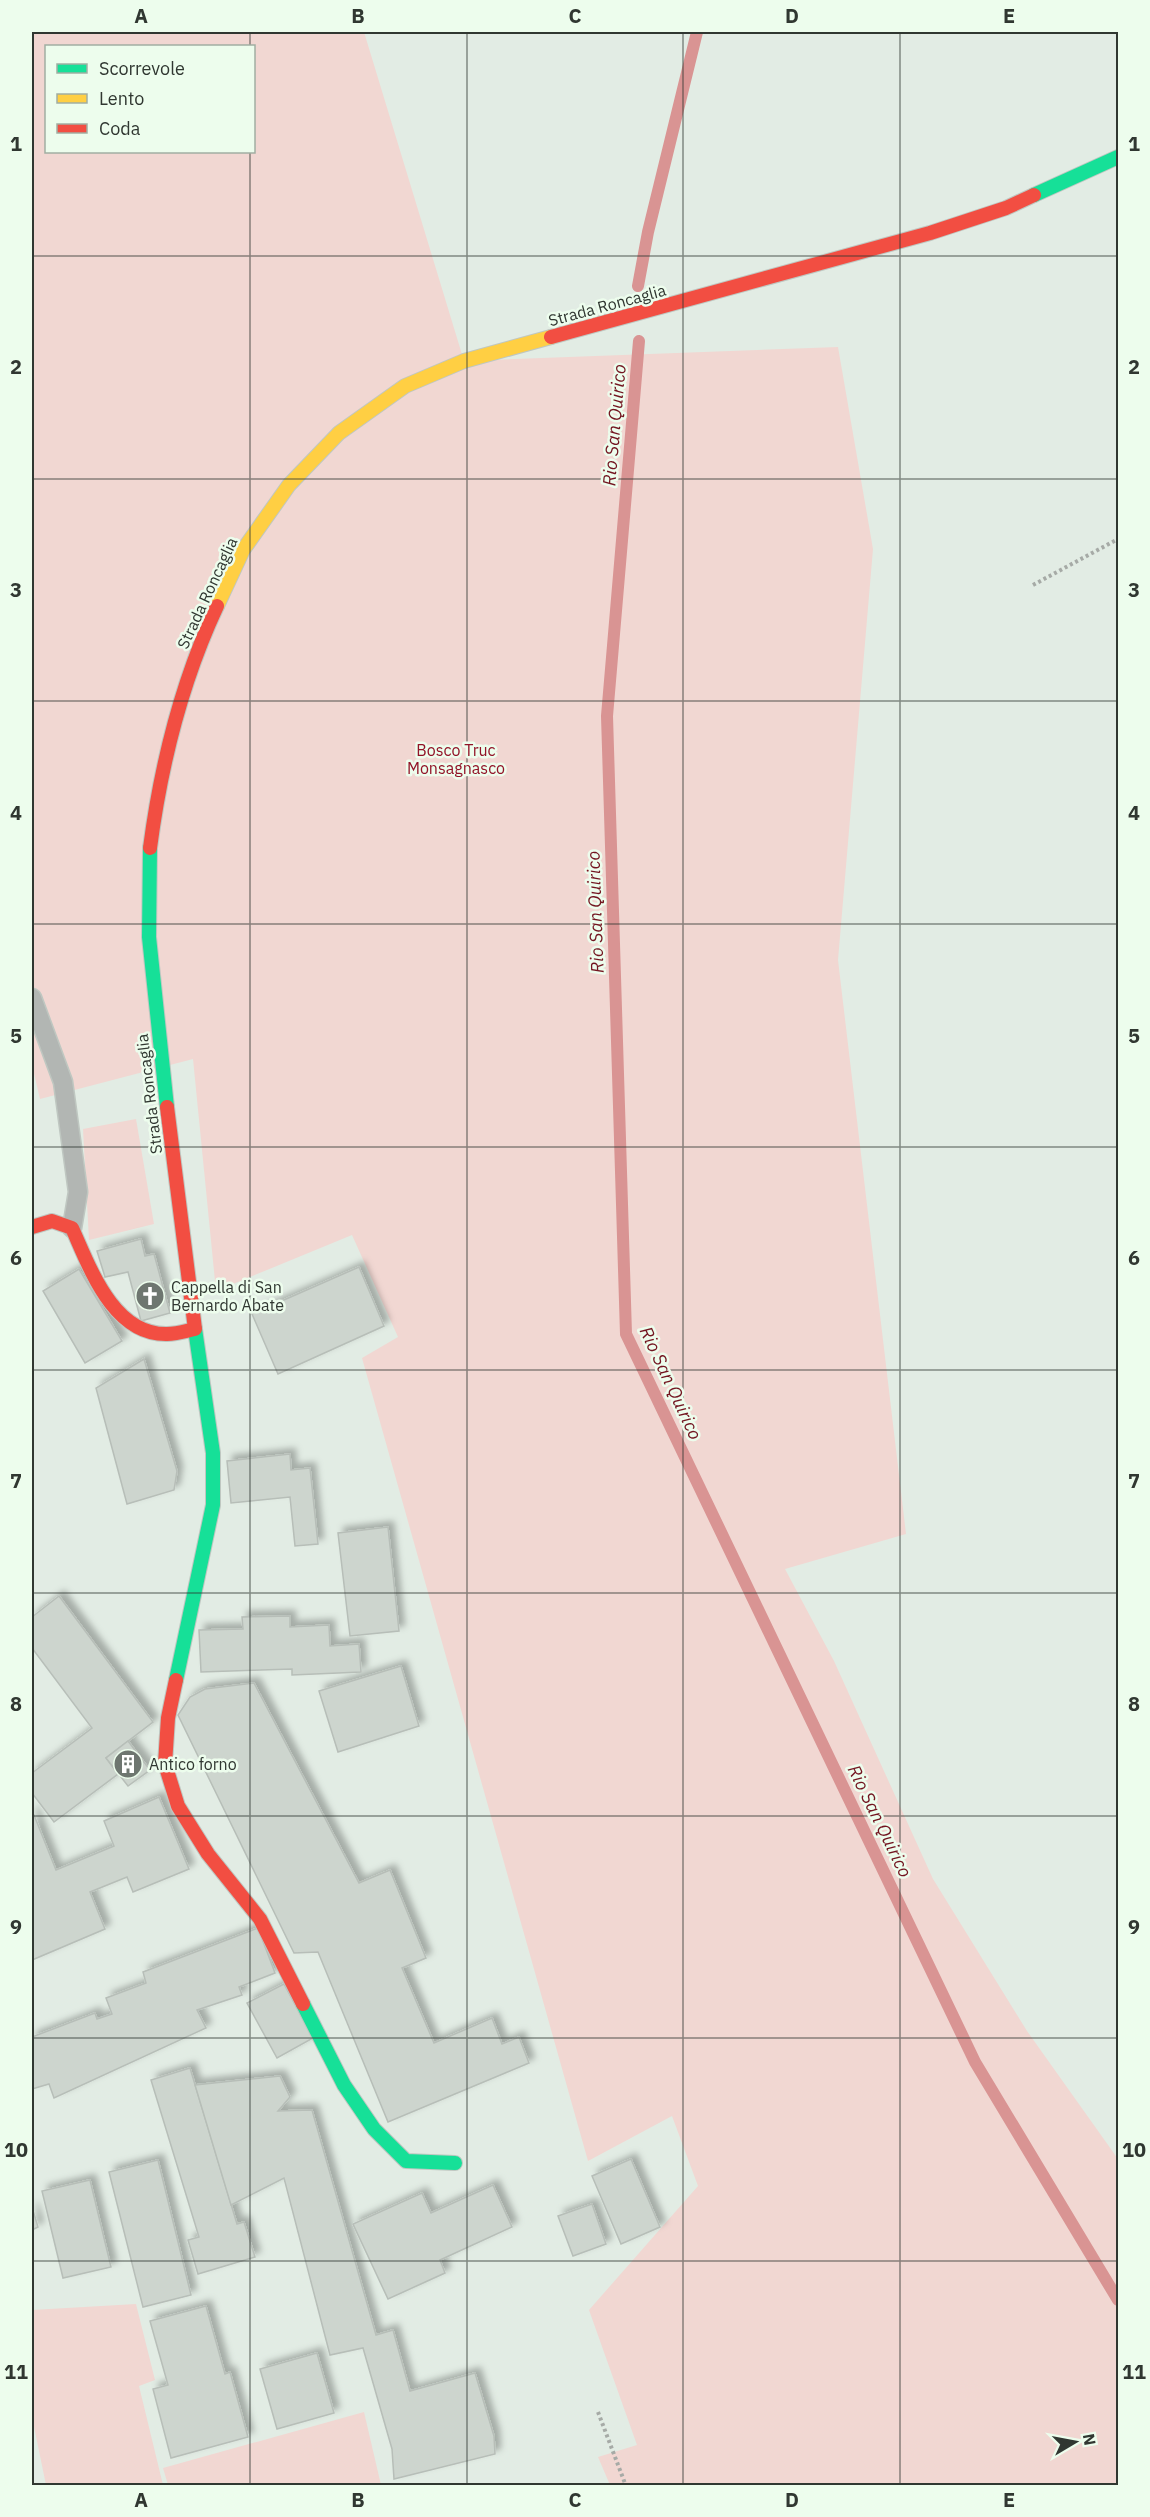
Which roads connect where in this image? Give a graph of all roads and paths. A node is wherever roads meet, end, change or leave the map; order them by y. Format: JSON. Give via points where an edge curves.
{"nodes":[{"id":1,"x":1119,"y":157,"type":"edge"},
{"id":2,"x":1119,"y":539,"type":"edge"},
{"id":3,"x":1033,"y":585,"type":"dead end"},
{"id":4,"x":32,"y":998,"type":"edge"},
{"id":5,"x":32,"y":1227,"type":"edge"},
{"id":6,"x":72,"y":1228,"type":"junction"},
{"id":7,"x":195,"y":1329,"type":"junction"},
{"id":8,"x":455,"y":2163,"type":"dead end"},
{"id":9,"x":598,"y":2412,"type":"dead end"},
{"id":10,"x":626,"y":2486,"type":"edge"}],
"edges":[{"from":1,"to":7,"type":"street","name":"Strada Roncaglia","via":[[1006,208],[930,233],[464,361],[405,386],[339,433],[288,485],[243,550],[197,649],[168,743],[150,847],[149,937],[159,1046]]},
{"from":2,"to":3,"type":"path"},
{"from":4,"to":6,"type":"lane","via":[[63,1082],[78,1192]]},
{"from":5,"to":6,"type":"street","via":[[52,1221]]},
{"from":6,"to":7,"type":"street","via":[[103,1293],[133,1326],[164,1335]]},
{"from":7,"to":8,"type":"street","name":"Strada Roncaglia","via":[[213,1453],[213,1505],[168,1718],[165,1764],[178,1806],[208,1854],[260,1919],[344,2085],[374,2129],[406,2161]]},
{"from":9,"to":10,"type":"path"}]}
